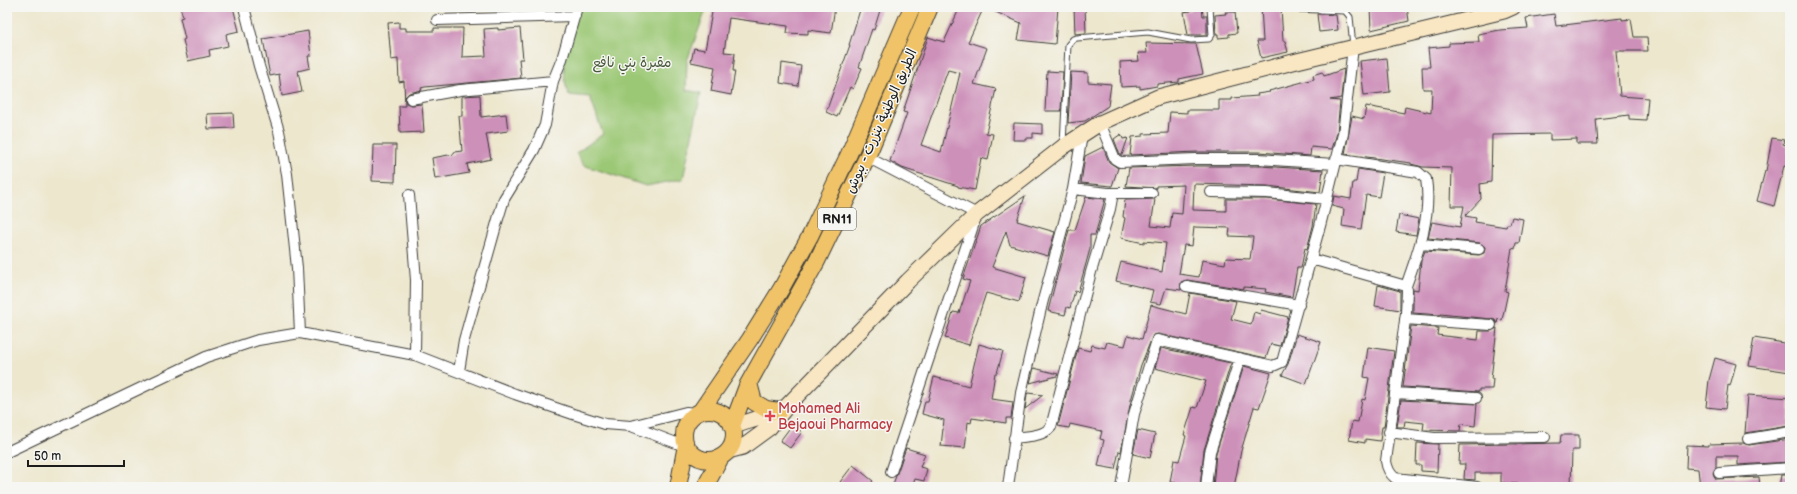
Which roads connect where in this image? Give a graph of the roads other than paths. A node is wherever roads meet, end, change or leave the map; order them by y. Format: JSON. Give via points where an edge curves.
{"nodes":[{"id":1,"x":244,"y":7,"type":"edge"},
{"id":2,"x":912,"y":7,"type":"edge"},
{"id":3,"x":930,"y":7,"type":"edge"},
{"id":4,"x":1513,"y":7,"type":"edge"},
{"id":5,"x":1210,"y":8,"type":"edge"},
{"id":6,"x":1294,"y":9,"type":"dead end"},
{"id":7,"x":576,"y":12,"type":"edge"},
{"id":8,"x":437,"y":20,"type":"dead end"},
{"id":9,"x":1353,"y":47,"type":"junction"},
{"id":10,"x":553,"y":81,"type":"junction"},
{"id":11,"x":411,"y":99,"type":"dead end"},
{"id":12,"x":1100,"y":123,"type":"junction"},
{"id":13,"x":1082,"y":135,"type":"junction"},
{"id":14,"x":1062,"y":147,"type":"junction"},
{"id":15,"x":867,"y":158,"type":"junction"},
{"id":16,"x":1336,"y":161,"type":"junction"},
{"id":17,"x":1073,"y":189,"type":"junction"},
{"id":18,"x":1211,"y":192,"type":"dead end"},
{"id":19,"x":1113,"y":193,"type":"junction"},
{"id":20,"x":1152,"y":193,"type":"dead end"},
{"id":21,"x":410,"y":195,"type":"dead end"},
{"id":22,"x":1327,"y":199,"type":"junction"},
{"id":23,"x":977,"y":214,"type":"junction"},
{"id":24,"x":1421,"y":244,"type":"junction"},
{"id":25,"x":1479,"y":249,"type":"dead end"},
{"id":26,"x":1311,"y":259,"type":"junction"},
{"id":27,"x":1186,"y":286,"type":"dead end"},
{"id":28,"x":1406,"y":286,"type":"junction"},
{"id":29,"x":1299,"y":305,"type":"junction"},
{"id":30,"x":1405,"y":319,"type":"junction"},
{"id":31,"x":1491,"y":325,"type":"dead end"},
{"id":32,"x":300,"y":333,"type":"junction"},
{"id":33,"x":416,"y":355,"type":"junction"},
{"id":34,"x":1240,"y":358,"type":"junction"},
{"id":35,"x":459,"y":371,"type":"junction"},
{"id":36,"x":749,"y":383,"type":"junction"},
{"id":37,"x":1395,"y":393,"type":"junction"},
{"id":38,"x":1476,"y":398,"type":"dead end"},
{"id":39,"x":783,"y":408,"type":"junction"},
{"id":40,"x":698,"y":412,"type":"junction"},
{"id":41,"x":631,"y":426,"type":"junction"},
{"id":42,"x":732,"y":427,"type":"junction"},
{"id":43,"x":1389,"y":432,"type":"junction"},
{"id":44,"x":1790,"y":432,"type":"edge"},
{"id":45,"x":1545,"y":437,"type":"dead end"},
{"id":46,"x":1014,"y":438,"type":"junction"},
{"id":47,"x":1748,"y":439,"type":"dead end"},
{"id":48,"x":686,"y":444,"type":"junction"},
{"id":49,"x":7,"y":452,"type":"edge"},
{"id":50,"x":724,"y":454,"type":"junction"},
{"id":51,"x":1790,"y":468,"type":"edge"},
{"id":52,"x":891,"y":472,"type":"dead end"},
{"id":53,"x":1719,"y":473,"type":"dead end"},
{"id":54,"x":678,"y":487,"type":"edge"},
{"id":55,"x":705,"y":487,"type":"edge"},
{"id":56,"x":1008,"y":487,"type":"edge"},
{"id":57,"x":1121,"y":487,"type":"edge"},
{"id":58,"x":1206,"y":487,"type":"edge"},
{"id":59,"x":1477,"y":487,"type":"edge"}],
"edges":[{"from":1,"to":32,"type":"street","via":[[283,153],[297,268]]},
{"from":2,"to":40,"type":"main road","name":"الطريق الوطنية بنزرت - ببوش","number":"RN11","via":[[849,154],[810,236],[750,339]]},
{"from":3,"to":15,"type":"main road","name":"الطريق الوطنية بنزرت - ببوش","number":"RN11"},
{"from":4,"to":9,"type":"street"},
{"from":5,"to":14,"type":"lane","via":[[1210,39],[1190,40],[1148,32],[1077,38],[1070,42]]},
{"from":6,"to":9,"type":"lane","via":[[1345,11],[1350,17]]},
{"from":7,"to":8,"type":"street"},
{"from":7,"to":10,"type":"street"},
{"from":9,"to":12,"type":"street","via":[[1158,98]]},
{"from":9,"to":16,"type":"street","via":[[1343,134]]},
{"from":10,"to":11,"type":"street","via":[[460,90]]},
{"from":10,"to":35,"type":"street","via":[[545,125],[534,150],[504,199],[464,340]]},
{"from":12,"to":13,"type":"street"},
{"from":12,"to":16,"type":"street","via":[[1115,159],[1120,162],[1196,158]]},
{"from":13,"to":14,"type":"street"},
{"from":13,"to":17,"type":"street"},
{"from":14,"to":23,"type":"street"},
{"from":15,"to":23,"type":"street"},
{"from":15,"to":36,"type":"main road","name":"الطريق الوطنية بنزرت - ببوش","number":"RN11","via":[[817,261]]},
{"from":16,"to":22,"type":"street"},
{"from":16,"to":24,"type":"street","via":[[1418,172],[1423,175],[1427,186],[1428,205]]},
{"from":17,"to":19,"type":"street"},
{"from":17,"to":46,"type":"street","via":[[1028,361]]},
{"from":18,"to":22,"type":"street"},
{"from":19,"to":20,"type":"street"},
{"from":19,"to":46,"type":"street","via":[[1051,427],[1040,434]]},
{"from":21,"to":33,"type":"street","via":[[416,280]]},
{"from":22,"to":26,"type":"street"},
{"from":23,"to":39,"type":"street"},
{"from":23,"to":52,"type":"street"},
{"from":24,"to":25,"type":"street"},
{"from":24,"to":28,"type":"street"},
{"from":26,"to":28,"type":"street"},
{"from":26,"to":29,"type":"street"},
{"from":27,"to":29,"type":"street"},
{"from":28,"to":30,"type":"street"},
{"from":29,"to":34,"type":"street","via":[[1282,362],[1273,366]]},
{"from":30,"to":31,"type":"street"},
{"from":30,"to":37,"type":"street"},
{"from":32,"to":33,"type":"street"},
{"from":32,"to":49,"type":"street","via":[[258,340],[206,357]]},
{"from":33,"to":35,"type":"street"},
{"from":34,"to":57,"type":"street","via":[[1157,340],[1134,414]]},
{"from":34,"to":58,"type":"street","via":[[1210,452]]},
{"from":35,"to":41,"type":"street","via":[[515,394],[588,419]]},
{"from":36,"to":39,"type":"main road","via":[[754,402],[766,409]]},
{"from":36,"to":42,"type":"main road","name":"الطريق الوطنية بنزرت - ببوش","number":"RN11"},
{"from":37,"to":38,"type":"street"},
{"from":37,"to":43,"type":"street"},
{"from":39,"to":42,"type":"street","via":[[769,416]]},
{"from":39,"to":50,"type":"street","via":[[769,428],[756,439]]},
{"from":40,"to":41,"type":"street","via":[[686,412]]},
{"from":40,"to":42,"type":"main road","via":[[713,410],[721,413]]},
{"from":40,"to":48,"type":"main road","number":"RN11","via":[[687,423],[684,437]]},
{"from":41,"to":48,"type":"street","via":[[679,444]]},
{"from":42,"to":50,"type":"main road","number":"RN11","via":[[733,440]]},
{"from":43,"to":45,"type":"street","via":[[1434,438]]},
{"from":43,"to":59,"type":"street","via":[[1387,469],[1395,478]]},
{"from":44,"to":47,"type":"street"},
{"from":46,"to":56,"type":"street"},
{"from":48,"to":50,"type":"main road","via":[[690,452],[705,460],[713,460]]},
{"from":48,"to":54,"type":"main road","number":"RN11"},
{"from":50,"to":55,"type":"main road","number":"RN11"},
{"from":51,"to":53,"type":"street"}]}
